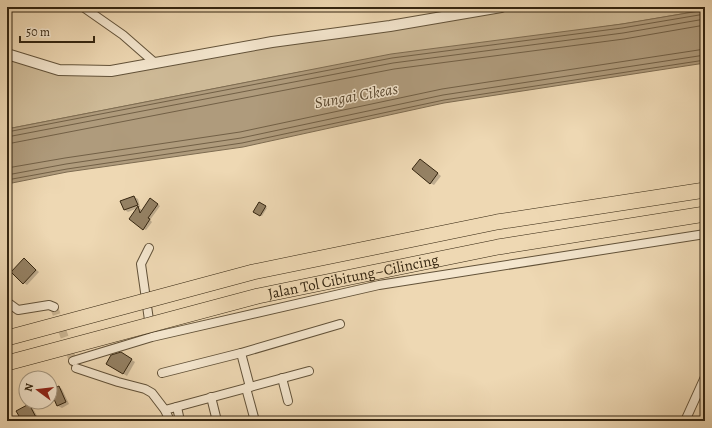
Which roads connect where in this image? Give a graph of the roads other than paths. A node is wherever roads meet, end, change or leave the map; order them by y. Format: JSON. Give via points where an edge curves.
{"nodes":[{"id":1,"x":83,"y":7,"type":"edge"},
{"id":2,"x":501,"y":7,"type":"edge"},
{"id":3,"x":7,"y":54,"type":"edge"},
{"id":4,"x":155,"y":63,"type":"junction"},
{"id":5,"x":705,"y":190,"type":"edge"},
{"id":6,"x":705,"y":214,"type":"edge"},
{"id":7,"x":705,"y":234,"type":"edge"},
{"id":8,"x":149,"y":248,"type":"dead end"},
{"id":9,"x":7,"y":302,"type":"edge"},
{"id":10,"x":54,"y":307,"type":"dead end"},
{"id":11,"x":340,"y":324,"type":"dead end"},
{"id":12,"x":152,"y":337,"type":"junction"},
{"id":13,"x":7,"y":338,"type":"edge"},
{"id":14,"x":241,"y":353,"type":"junction"},
{"id":15,"x":7,"y":363,"type":"edge"},
{"id":16,"x":309,"y":371,"type":"dead end"},
{"id":17,"x":162,"y":373,"type":"dead end"},
{"id":18,"x":705,"y":377,"type":"edge"},
{"id":19,"x":282,"y":378,"type":"junction"},
{"id":20,"x":248,"y":387,"type":"junction"},
{"id":21,"x":212,"y":397,"type":"junction"},
{"id":22,"x":288,"y":401,"type":"dead end"},
{"id":23,"x":176,"y":407,"type":"junction"},
{"id":24,"x":165,"y":410,"type":"junction"},
{"id":25,"x":170,"y":421,"type":"edge"},
{"id":26,"x":180,"y":421,"type":"edge"},
{"id":27,"x":217,"y":421,"type":"edge"},
{"id":28,"x":255,"y":421,"type":"edge"},
{"id":29,"x":684,"y":421,"type":"edge"}],
"edges":[{"from":1,"to":4,"type":"street","via":[[123,35]]},
{"from":2,"to":4,"type":"street","via":[[390,26],[272,42]]},
{"from":3,"to":4,"type":"street","via":[[67,71],[111,71]]},
{"from":5,"to":13,"type":"highway","name":"Jalan Tol Cibitung–Cilincing","bridge":true,"via":[[497,222],[253,272]]},
{"from":6,"to":15,"type":"highway","name":"Jalan Tol Cibitung–Cilincing","bridge":true,"via":[[498,247],[258,296]]},
{"from":7,"to":12,"type":"street","via":[[379,285]]},
{"from":8,"to":12,"type":"street","via":[[141,264]]},
{"from":9,"to":10,"type":"street","via":[[18,310],[49,305]]},
{"from":11,"to":14,"type":"street"},
{"from":12,"to":24,"type":"street","via":[[74,365],[118,382],[145,389],[152,393]]},
{"from":14,"to":17,"type":"street"},
{"from":14,"to":20,"type":"street"},
{"from":16,"to":19,"type":"street"},
{"from":18,"to":29,"type":"street"},
{"from":19,"to":20,"type":"street"},
{"from":19,"to":22,"type":"street"},
{"from":20,"to":21,"type":"street"},
{"from":20,"to":28,"type":"street"},
{"from":21,"to":23,"type":"street"},
{"from":21,"to":27,"type":"street"},
{"from":23,"to":24,"type":"street"},
{"from":23,"to":26,"type":"street"},
{"from":24,"to":25,"type":"street"}]}
